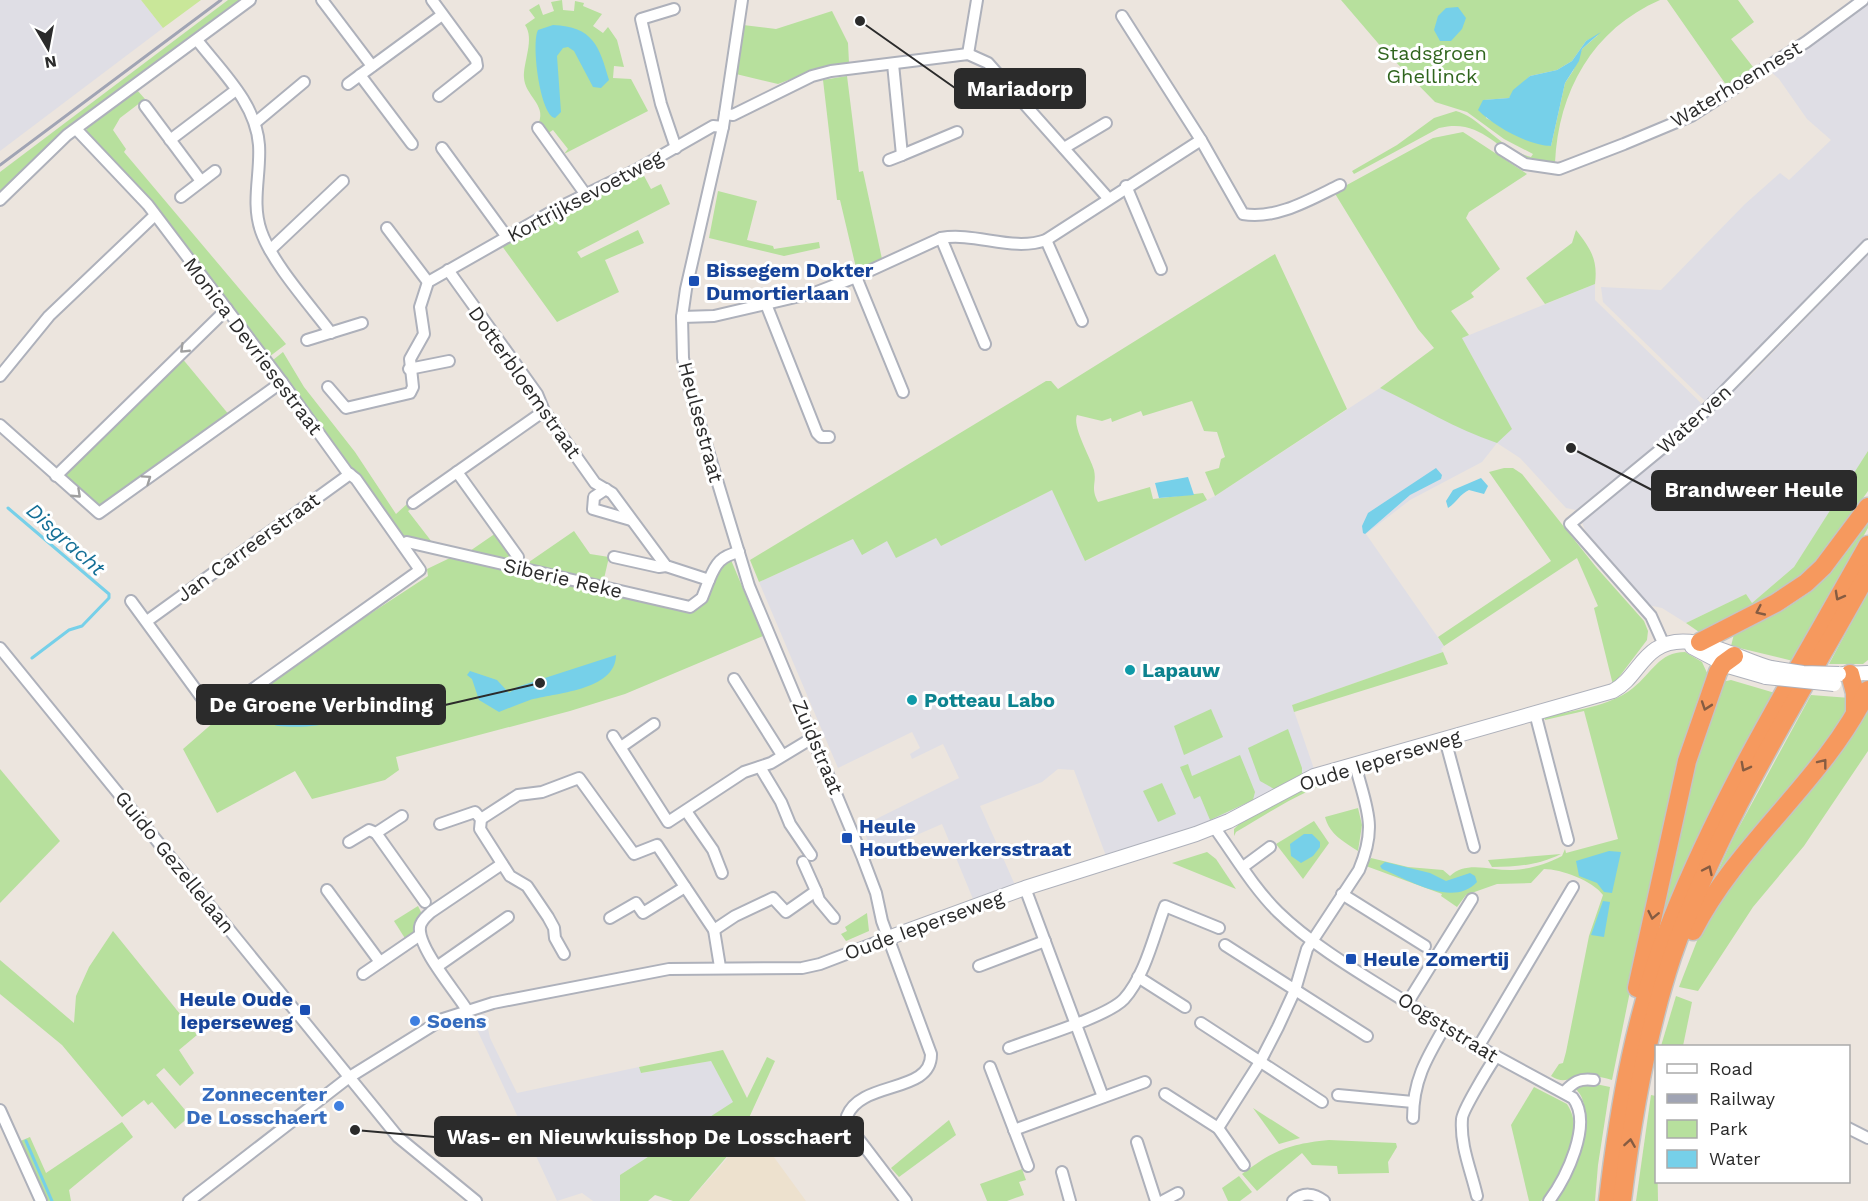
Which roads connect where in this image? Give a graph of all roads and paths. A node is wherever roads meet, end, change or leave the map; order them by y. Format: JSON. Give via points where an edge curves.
{"nodes":[{"id":1,"x":250,"y":0,"type":"edge"},
{"id":2,"x":322,"y":0,"type":"edge"},
{"id":3,"x":432,"y":0,"type":"edge"},
{"id":4,"x":742,"y":0,"type":"edge"},
{"id":5,"x":977,"y":0,"type":"edge"},
{"id":6,"x":1863,"y":0,"type":"edge"},
{"id":7,"x":674,"y":9,"type":"dead end"},
{"id":8,"x":442,"y":15,"type":"junction"},
{"id":9,"x":1122,"y":16,"type":"dead end"},
{"id":10,"x":197,"y":40,"type":"junction"},
{"id":11,"x":968,"y":54,"type":"junction"},
{"id":12,"x":893,"y":64,"type":"junction"},
{"id":13,"x":372,"y":66,"type":"junction"},
{"id":14,"x":360,"y":75,"type":"junction"},
{"id":15,"x":304,"y":82,"type":"dead end"},
{"id":16,"x":348,"y":84,"type":"dead end"},
{"id":17,"x":236,"y":90,"type":"junction"},
{"id":18,"x":439,"y":96,"type":"dead end"},
{"id":19,"x":145,"y":106,"type":"dead end"},
{"id":20,"x":725,"y":114,"type":"junction"},
{"id":21,"x":255,"y":123,"type":"junction"},
{"id":22,"x":1106,"y":123,"type":"dead end"},
{"id":23,"x":723,"y":127,"type":"junction"},
{"id":24,"x":538,"y":128,"type":"dead end"},
{"id":25,"x":77,"y":130,"type":"junction"},
{"id":26,"x":957,"y":132,"type":"dead end"},
{"id":27,"x":170,"y":140,"type":"junction"},
{"id":28,"x":1201,"y":140,"type":"junction"},
{"id":29,"x":412,"y":144,"type":"dead end"},
{"id":30,"x":442,"y":148,"type":"dead end"},
{"id":31,"x":676,"y":148,"type":"junction"},
{"id":32,"x":1064,"y":148,"type":"junction"},
{"id":33,"x":1501,"y":149,"type":"dead end"},
{"id":34,"x":902,"y":155,"type":"junction"},
{"id":35,"x":889,"y":160,"type":"dead end"},
{"id":36,"x":215,"y":171,"type":"dead end"},
{"id":37,"x":201,"y":181,"type":"junction"},
{"id":38,"x":343,"y":181,"type":"dead end"},
{"id":39,"x":1340,"y":185,"type":"dead end"},
{"id":40,"x":1126,"y":186,"type":"junction"},
{"id":41,"x":586,"y":195,"type":"junction"},
{"id":42,"x":181,"y":197,"type":"dead end"},
{"id":43,"x":1108,"y":198,"type":"junction"},
{"id":44,"x":0,"y":200,"type":"edge"},
{"id":45,"x":154,"y":216,"type":"junction"},
{"id":46,"x":387,"y":228,"type":"dead end"},
{"id":47,"x":507,"y":237,"type":"junction"},
{"id":48,"x":941,"y":238,"type":"junction"},
{"id":49,"x":1046,"y":240,"type":"junction"},
{"id":50,"x":1868,"y":245,"type":"edge"},
{"id":51,"x":270,"y":250,"type":"junction"},
{"id":52,"x":1161,"y":269,"type":"dead end"},
{"id":53,"x":448,"y":270,"type":"junction"},
{"id":54,"x":856,"y":277,"type":"junction"},
{"id":55,"x":428,"y":282,"type":"junction"},
{"id":56,"x":766,"y":304,"type":"junction"},
{"id":57,"x":227,"y":309,"type":"junction"},
{"id":58,"x":682,"y":317,"type":"junction"},
{"id":59,"x":1082,"y":321,"type":"dead end"},
{"id":60,"x":362,"y":322,"type":"dead end"},
{"id":61,"x":331,"y":333,"type":"junction"},
{"id":62,"x":307,"y":340,"type":"dead end"},
{"id":63,"x":985,"y":344,"type":"dead end"},
{"id":64,"x":449,"y":361,"type":"dead end"},
{"id":65,"x":409,"y":369,"type":"junction"},
{"id":66,"x":0,"y":376,"type":"edge"},
{"id":67,"x":282,"y":382,"type":"junction"},
{"id":68,"x":328,"y":387,"type":"dead end"},
{"id":69,"x":903,"y":392,"type":"dead end"},
{"id":70,"x":544,"y":411,"type":"junction"},
{"id":71,"x":0,"y":425,"type":"edge"},
{"id":72,"x":829,"y":437,"type":"dead end"},
{"id":73,"x":457,"y":472,"type":"junction"},
{"id":74,"x":350,"y":474,"type":"junction"},
{"id":75,"x":56,"y":476,"type":"junction"},
{"id":76,"x":606,"y":489,"type":"junction"},
{"id":77,"x":413,"y":503,"type":"dead end"},
{"id":78,"x":1868,"y":507,"type":"edge"},
{"id":79,"x":631,"y":520,"type":"junction"},
{"id":80,"x":1868,"y":545,"type":"edge"},
{"id":81,"x":403,"y":546,"type":"junction"},
{"id":82,"x":739,"y":552,"type":"junction"},
{"id":83,"x":518,"y":557,"type":"dead end"},
{"id":84,"x":614,"y":557,"type":"dead end"},
{"id":85,"x":666,"y":566,"type":"junction"},
{"id":86,"x":1868,"y":573,"type":"edge"},
{"id":87,"x":709,"y":580,"type":"junction"},
{"id":88,"x":131,"y":601,"type":"dead end"},
{"id":89,"x":147,"y":621,"type":"junction"},
{"id":90,"x":766,"y":626,"type":"joint"},
{"id":91,"x":1733,"y":626,"type":"junction"},
{"id":92,"x":1700,"y":642,"type":"junction"},
{"id":93,"x":1669,"y":644,"type":"junction"},
{"id":94,"x":0,"y":648,"type":"edge"},
{"id":95,"x":1728,"y":660,"type":"junction"},
{"id":96,"x":734,"y":679,"type":"dead end"},
{"id":97,"x":1857,"y":679,"type":"edge"},
{"id":98,"x":1535,"y":713,"type":"junction"},
{"id":99,"x":654,"y":724,"type":"dead end"},
{"id":100,"x":613,"y":736,"type":"dead end"},
{"id":101,"x":814,"y":737,"type":"junction"},
{"id":102,"x":1445,"y":739,"type":"junction"},
{"id":103,"x":621,"y":747,"type":"junction"},
{"id":104,"x":783,"y":755,"type":"junction"},
{"id":105,"x":1355,"y":764,"type":"junction"},
{"id":106,"x":760,"y":767,"type":"junction"},
{"id":107,"x":687,"y":811,"type":"junction"},
{"id":108,"x":402,"y":816,"type":"dead end"},
{"id":109,"x":481,"y":819,"type":"junction"},
{"id":110,"x":440,"y":824,"type":"dead end"},
{"id":111,"x":1214,"y":827,"type":"junction"},
{"id":112,"x":376,"y":833,"type":"junction"},
{"id":113,"x":1568,"y":840,"type":"dead end"},
{"id":114,"x":349,"y":842,"type":"dead end"},
{"id":115,"x":1270,"y":847,"type":"dead end"},
{"id":116,"x":1474,"y":848,"type":"dead end"},
{"id":117,"x":502,"y":864,"type":"junction"},
{"id":118,"x":1242,"y":867,"type":"junction"},
{"id":119,"x":722,"y":873,"type":"dead end"},
{"id":120,"x":686,"y":887,"type":"junction"},
{"id":121,"x":1574,"y":887,"type":"dead end"},
{"id":122,"x":1025,"y":888,"type":"junction"},
{"id":123,"x":327,"y":890,"type":"dead end"},
{"id":124,"x":816,"y":891,"type":"junction"},
{"id":125,"x":1342,"y":894,"type":"junction"},
{"id":126,"x":1472,"y":899,"type":"dead end"},
{"id":127,"x":428,"y":907,"type":"junction"},
{"id":128,"x":508,"y":917,"type":"dead end"},
{"id":129,"x":610,"y":918,"type":"dead end"},
{"id":130,"x":834,"y":918,"type":"dead end"},
{"id":131,"x":1219,"y":928,"type":"dead end"},
{"id":132,"x":714,"y":930,"type":"junction"},
{"id":133,"x":420,"y":934,"type":"junction"},
{"id":134,"x":888,"y":938,"type":"junction"},
{"id":135,"x":1045,"y":941,"type":"junction"},
{"id":136,"x":1313,"y":941,"type":"junction"},
{"id":137,"x":1225,"y":945,"type":"dead end"},
{"id":138,"x":1425,"y":946,"type":"dead end"},
{"id":139,"x":564,"y":954,"type":"dead end"},
{"id":140,"x":380,"y":962,"type":"junction"},
{"id":141,"x":438,"y":966,"type":"junction"},
{"id":142,"x":979,"y":966,"type":"dead end"},
{"id":143,"x":720,"y":967,"type":"junction"},
{"id":144,"x":363,"y":974,"type":"dead end"},
{"id":145,"x":1138,"y":977,"type":"junction"},
{"id":146,"x":1294,"y":990,"type":"junction"},
{"id":147,"x":1408,"y":1002,"type":"junction"},
{"id":148,"x":1658,"y":1004,"type":"junction"},
{"id":149,"x":1185,"y":1007,"type":"dead end"},
{"id":150,"x":467,"y":1010,"type":"junction"},
{"id":151,"x":1075,"y":1022,"type":"junction"},
{"id":152,"x":1200,"y":1023,"type":"dead end"},
{"id":153,"x":1444,"y":1029,"type":"junction"},
{"id":154,"x":1367,"y":1036,"type":"dead end"},
{"id":155,"x":1009,"y":1048,"type":"dead end"},
{"id":156,"x":1477,"y":1049,"type":"junction"},
{"id":157,"x":1495,"y":1058,"type":"junction"},
{"id":158,"x":1629,"y":1059,"type":"junction"},
{"id":159,"x":1260,"y":1062,"type":"junction"},
{"id":160,"x":990,"y":1066,"type":"dead end"},
{"id":161,"x":348,"y":1078,"type":"junction"},
{"id":162,"x":1594,"y":1080,"type":"dead end"},
{"id":163,"x":1145,"y":1082,"type":"dead end"},
{"id":164,"x":1564,"y":1092,"type":"junction"},
{"id":165,"x":1165,"y":1094,"type":"dead end"},
{"id":166,"x":1338,"y":1095,"type":"dead end"},
{"id":167,"x":1103,"y":1097,"type":"junction"},
{"id":168,"x":1322,"y":1102,"type":"dead end"},
{"id":169,"x":1413,"y":1102,"type":"junction"},
{"id":170,"x":0,"y":1110,"type":"edge"},
{"id":171,"x":1413,"y":1118,"type":"dead end"},
{"id":172,"x":1218,"y":1128,"type":"junction"},
{"id":173,"x":1850,"y":1129,"type":"edge"},
{"id":174,"x":1014,"y":1130,"type":"junction"},
{"id":175,"x":1868,"y":1138,"type":"edge"},
{"id":176,"x":1137,"y":1142,"type":"dead end"},
{"id":177,"x":1244,"y":1165,"type":"dead end"},
{"id":178,"x":1028,"y":1166,"type":"dead end"},
{"id":179,"x":1062,"y":1172,"type":"dead end"},
{"id":180,"x":1477,"y":1196,"type":"dead end"},
{"id":181,"x":41,"y":1201,"type":"edge"},
{"id":182,"x":189,"y":1201,"type":"edge"},
{"id":183,"x":476,"y":1201,"type":"edge"},
{"id":184,"x":906,"y":1201,"type":"edge"},
{"id":185,"x":1071,"y":1201,"type":"edge"},
{"id":186,"x":1156,"y":1201,"type":"edge"},
{"id":187,"x":1293,"y":1201,"type":"edge"},
{"id":188,"x":1324,"y":1201,"type":"edge"},
{"id":189,"x":1549,"y":1201,"type":"edge"},
{"id":190,"x":1608,"y":1201,"type":"edge"},
{"id":191,"x":1622,"y":1201,"type":"edge"}],
"edges":[{"from":1,"to":10,"type":"street"},
{"from":2,"to":13,"type":"street"},
{"from":3,"to":8,"type":"street"},
{"from":4,"to":20,"type":"street","name":"Heulsestraat"},
{"from":5,"to":11,"type":"street"},
{"from":6,"to":33,"type":"street","name":"Waterhoennest","via":[[1691,116],[1624,144],[1559,169],[1525,165]]},
{"from":7,"to":31,"type":"street","via":[[641,19]]},
{"from":8,"to":13,"type":"street"},
{"from":8,"to":18,"type":"street","via":[[477,66]]},
{"from":9,"to":28,"type":"street"},
{"from":10,"to":17,"type":"street"},
{"from":10,"to":25,"type":"street"},
{"from":11,"to":12,"type":"street"},
{"from":11,"to":32,"type":"street","via":[[988,63]]},
{"from":12,"to":20,"type":"street","via":[[813,76],[733,115]]},
{"from":12,"to":34,"type":"street"},
{"from":13,"to":14,"type":"street"},
{"from":14,"to":16,"type":"street"},
{"from":14,"to":29,"type":"street"},
{"from":15,"to":21,"type":"street"},
{"from":17,"to":21,"type":"street"},
{"from":17,"to":27,"type":"street"},
{"from":19,"to":27,"type":"street"},
{"from":20,"to":23,"type":"street","name":"Heulsestraat"},
{"from":21,"to":51,"type":"street","via":[[259,145],[257,212]]},
{"from":22,"to":32,"type":"street"},
{"from":23,"to":31,"type":"street","name":"Kortrijksevoetweg","via":[[713,126]]},
{"from":23,"to":58,"type":"street","name":"Heulsestraat"},
{"from":24,"to":41,"type":"street"},
{"from":25,"to":44,"type":"street","via":[[67,135]]},
{"from":25,"to":45,"type":"street","name":"Monica Devriesestraat"},
{"from":26,"to":34,"type":"street"},
{"from":27,"to":37,"type":"street"},
{"from":28,"to":39,"type":"street","via":[[1243,214],[1269,214]]},
{"from":28,"to":40,"type":"street"},
{"from":30,"to":47,"type":"street"},
{"from":31,"to":41,"type":"street","name":"Kortrijksevoetweg"},
{"from":32,"to":43,"type":"street"},
{"from":34,"to":35,"type":"street"},
{"from":36,"to":37,"type":"street"},
{"from":37,"to":42,"type":"street"},
{"from":38,"to":51,"type":"street"},
{"from":40,"to":43,"type":"street"},
{"from":40,"to":52,"type":"street"},
{"from":41,"to":47,"type":"street","name":"Kortrijksevoetweg"},
{"from":43,"to":49,"type":"street"},
{"from":45,"to":57,"type":"street","name":"Monica Devriesestraat"},
{"from":45,"to":66,"type":"street","via":[[49,316]]},
{"from":46,"to":55,"type":"street"},
{"from":47,"to":53,"type":"street","name":"Kortrijksevoetweg"},
{"from":48,"to":49,"type":"street","via":[[1030,246]]},
{"from":48,"to":54,"type":"street"},
{"from":48,"to":63,"type":"street"},
{"from":49,"to":59,"type":"street"},
{"from":50,"to":93,"type":"street","name":"Waterven","via":[[1694,422],[1570,524],[1651,616]]},
{"from":51,"to":61,"type":"street"},
{"from":53,"to":55,"type":"street","name":"Kortrijksevoetweg"},
{"from":53,"to":70,"type":"street","name":"Dotterbloemstraat","via":[[537,394]]},
{"from":54,"to":56,"type":"street"},
{"from":54,"to":69,"type":"street"},
{"from":55,"to":65,"type":"street","via":[[420,307],[424,334],[410,359]]},
{"from":56,"to":58,"type":"street","via":[[700,318]]},
{"from":56,"to":72,"type":"street","via":[[817,433]]},
{"from":57,"to":67,"type":"street","name":"Monica Devriesestraat"},
{"from":57,"to":75,"type":"street","one_way":true},
{"from":58,"to":82,"type":"street","name":"Heulsestraat","via":[[683,358],[690,391]]},
{"from":60,"to":61,"type":"street"},
{"from":61,"to":62,"type":"street"},
{"from":64,"to":65,"type":"street"},
{"from":65,"to":68,"type":"street","via":[[410,393],[364,404],[346,408]]},
{"from":67,"to":74,"type":"street","name":"Monica Devriesestraat"},
{"from":75,"to":67,"type":"street","one_way":true,"via":[[99,513]]},
{"from":70,"to":73,"type":"street"},
{"from":70,"to":76,"type":"street","name":"Dotterbloemstraat","via":[[595,483]]},
{"from":71,"to":75,"type":"street"},
{"from":73,"to":77,"type":"street"},
{"from":73,"to":83,"type":"street"},
{"from":74,"to":81,"type":"street","name":"Monica Devriesestraat"},
{"from":74,"to":89,"type":"street","name":"Jan Carreerstraat"},
{"from":76,"to":79,"type":"street","name":"Dotterbloemstraat"},
{"from":76,"to":79,"type":"street","via":[[594,498],[593,509]]},
{"from":78,"to":91,"type":"highway","one_way":true,"via":[[1823,567],[1806,583],[1790,596]]},
{"from":79,"to":85,"type":"street","name":"Dotterbloemstraat"},
{"from":80,"to":158,"type":"highway","one_way":true,"via":[[1695,865],[1657,962]]},
{"from":81,"to":87,"type":"street","name":"Siberie Reke","via":[[407,542],[690,607],[702,598]]},
{"from":81,"to":89,"type":"street","name":"Monica Devriesestraat","via":[[420,570],[215,716]]},
{"from":82,"to":87,"type":"street","via":[[717,562]]},
{"from":82,"to":90,"type":"street","name":"Heulsestraat"},
{"from":84,"to":85,"type":"street"},
{"from":85,"to":87,"type":"street"},
{"from":148,"to":86,"type":"highway","one_way":true,"via":[[1684,925],[1731,823]]},
{"from":88,"to":89,"type":"street"},
{"from":90,"to":101,"type":"street","name":"Zuidstraat"},
{"from":91,"to":92,"type":"highway"},
{"from":91,"to":95,"type":"highway","via":[[1727,639]]},
{"from":92,"to":93,"type":"street"},
{"from":92,"to":95,"type":"street"},
{"from":93,"to":95,"type":"street"},
{"from":93,"to":98,"type":"street","name":"Oude Ieperseweg","via":[[1654,650],[1629,680],[1613,691]]},
{"from":94,"to":161,"type":"street","name":"Guido Gezellelaan"},
{"from":95,"to":97,"type":"street","bridge":true,"via":[[1768,672]]},
{"from":95,"to":158,"type":"highway","one_way":true,"via":[[1688,761],[1627,1035]]},
{"from":96,"to":104,"type":"street"},
{"from":148,"to":97,"type":"highway","one_way":true,"via":[[1713,894],[1731,868],[1821,767],[1854,716]]},
{"from":98,"to":102,"type":"street","name":"Oude Ieperseweg"},
{"from":98,"to":113,"type":"street"},
{"from":99,"to":103,"type":"street"},
{"from":100,"to":103,"type":"street"},
{"from":101,"to":104,"type":"street"},
{"from":101,"to":134,"type":"street","name":"Zuidstraat","via":[[869,874]]},
{"from":102,"to":105,"type":"street","name":"Oude Ieperseweg"},
{"from":102,"to":116,"type":"street"},
{"from":103,"to":107,"type":"street","via":[[668,822]]},
{"from":104,"to":106,"type":"street"},
{"from":105,"to":111,"type":"street","name":"Oude Ieperseweg","via":[[1302,781]]},
{"from":105,"to":125,"type":"street","via":[[1371,841],[1359,870]]},
{"from":106,"to":107,"type":"street","via":[[744,771]]},
{"from":106,"to":124,"type":"street","via":[[807,859]]},
{"from":107,"to":119,"type":"street","via":[[713,850]]},
{"from":108,"to":112,"type":"street"},
{"from":109,"to":110,"type":"street","via":[[475,812],[466,813]]},
{"from":109,"to":117,"type":"street","via":[[480,829]]},
{"from":109,"to":120,"type":"street","via":[[518,795],[542,792],[579,778],[634,854],[657,845]]},
{"from":111,"to":118,"type":"street","name":"Oogststraat"},
{"from":111,"to":122,"type":"street","name":"Oude Ieperseweg"},
{"from":112,"to":114,"type":"street","via":[[369,830]]},
{"from":112,"to":127,"type":"street"},
{"from":115,"to":118,"type":"street"},
{"from":117,"to":127,"type":"street"},
{"from":117,"to":139,"type":"street","via":[[510,876],[527,886],[548,916]]},
{"from":118,"to":136,"type":"street","name":"Oogststraat","via":[[1279,913]]},
{"from":120,"to":129,"type":"street","via":[[643,913],[636,903]]},
{"from":120,"to":132,"type":"street"},
{"from":121,"to":156,"type":"street"},
{"from":122,"to":134,"type":"street","name":"Oude Ieperseweg"},
{"from":122,"to":135,"type":"street"},
{"from":123,"to":140,"type":"street"},
{"from":124,"to":130,"type":"street"},
{"from":124,"to":132,"type":"street","via":[[786,912],[773,898]]},
{"from":125,"to":136,"type":"street"},
{"from":125,"to":138,"type":"street"},
{"from":126,"to":147,"type":"street"},
{"from":127,"to":133,"type":"street"},
{"from":128,"to":141,"type":"street"},
{"from":131,"to":145,"type":"street","via":[[1165,906]]},
{"from":132,"to":143,"type":"street"},
{"from":133,"to":140,"type":"street"},
{"from":133,"to":141,"type":"street"},
{"from":134,"to":143,"type":"street","name":"Oude Ieperseweg","via":[[802,968]]},
{"from":134,"to":184,"type":"street","name":"Zuidstraat","via":[[931,1062],[925,1074],[857,1102],[847,1116],[851,1129]]},
{"from":135,"to":142,"type":"street"},
{"from":135,"to":151,"type":"street"},
{"from":136,"to":146,"type":"street"},
{"from":136,"to":147,"type":"street","name":"Oogststraat"},
{"from":137,"to":146,"type":"street"},
{"from":140,"to":144,"type":"street"},
{"from":141,"to":150,"type":"street"},
{"from":143,"to":150,"type":"street","name":"Oude Ieperseweg","via":[[630,975]]},
{"from":145,"to":149,"type":"street"},
{"from":145,"to":151,"type":"street","via":[[1116,1005]]},
{"from":146,"to":154,"type":"street"},
{"from":146,"to":159,"type":"street"},
{"from":147,"to":153,"type":"street","name":"Oogststraat"},
{"from":191,"to":148,"type":"highway","one_way":true,"via":[[1629,1142]]},
{"from":150,"to":161,"type":"street","name":"Oude Ieperseweg","via":[[443,1019]]},
{"from":151,"to":155,"type":"street"},
{"from":151,"to":167,"type":"street"},
{"from":152,"to":159,"type":"street"},
{"from":153,"to":156,"type":"street","name":"Oogststraat"},
{"from":153,"to":169,"type":"street","via":[[1422,1065]]},
{"from":156,"to":157,"type":"street","name":"Oogststraat"},
{"from":157,"to":164,"type":"street","name":"Oogststraat"},
{"from":157,"to":180,"type":"street","via":[[1462,1116],[1466,1162]]},
{"from":158,"to":190,"type":"highway"},
{"from":159,"to":168,"type":"street"},
{"from":159,"to":172,"type":"street"},
{"from":160,"to":174,"type":"street"},
{"from":161,"to":182,"type":"street","name":"Oude Ieperseweg"},
{"from":161,"to":183,"type":"street","name":"Guido Gezellelaan","via":[[398,1137]]},
{"from":162,"to":164,"type":"street","via":[[1574,1082]]},
{"from":163,"to":167,"type":"street"},
{"from":164,"to":189,"type":"street","via":[[1578,1104],[1581,1117],[1570,1163]]},
{"from":165,"to":172,"type":"street"},
{"from":166,"to":169,"type":"street"},
{"from":167,"to":174,"type":"street"},
{"from":169,"to":171,"type":"street"},
{"from":170,"to":181,"type":"street"},
{"from":172,"to":177,"type":"street"},
{"from":173,"to":175,"type":"street"},
{"from":174,"to":178,"type":"street"},
{"from":176,"to":186,"type":"street"},
{"from":179,"to":185,"type":"street"},
{"from":187,"to":188,"type":"street","via":[[1310,1194]]}]}
